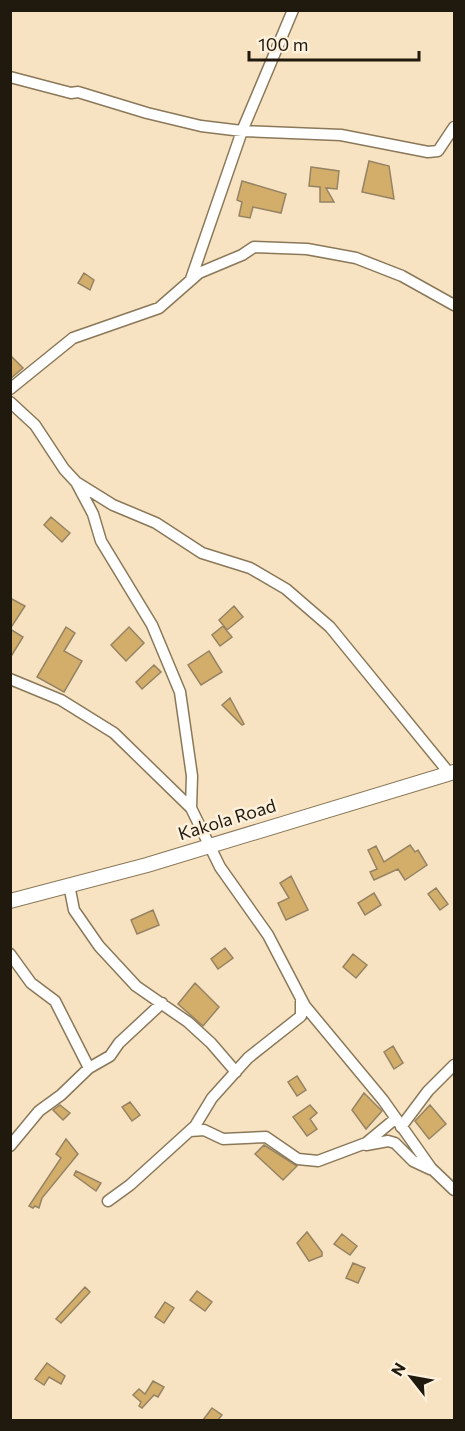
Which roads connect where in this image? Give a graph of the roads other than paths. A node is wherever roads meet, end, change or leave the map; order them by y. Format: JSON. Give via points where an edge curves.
{"nodes":[{"id":1,"x":293,"y":10,"type":"edge"},
{"id":2,"x":10,"y":77,"type":"edge"},
{"id":3,"x":454,"y":128,"type":"edge"},
{"id":4,"x":242,"y":131,"type":"junction"},
{"id":5,"x":190,"y":280,"type":"junction"},
{"id":6,"x":454,"y":305,"type":"edge"},
{"id":7,"x":10,"y":389,"type":"edge"},
{"id":8,"x":10,"y":402,"type":"edge"},
{"id":9,"x":76,"y":482,"type":"junction"},
{"id":10,"x":10,"y":679,"type":"edge"},
{"id":11,"x":452,"y":773,"type":"edge"},
{"id":12,"x":191,"y":808,"type":"junction"},
{"id":13,"x":210,"y":844,"type":"junction"},
{"id":14,"x":69,"y":885,"type":"junction"},
{"id":15,"x":10,"y":901,"type":"edge"},
{"id":16,"x":10,"y":954,"type":"edge"},
{"id":17,"x":300,"y":998,"type":"junction"},
{"id":18,"x":162,"y":1003,"type":"junction"},
{"id":19,"x":454,"y":1065,"type":"edge"},
{"id":20,"x":89,"y":1068,"type":"junction"},
{"id":21,"x":236,"y":1072,"type":"junction"},
{"id":22,"x":398,"y":1123,"type":"junction"},
{"id":23,"x":190,"y":1131,"type":"junction"},
{"id":24,"x":10,"y":1146,"type":"edge"},
{"id":25,"x":360,"y":1146,"type":"junction"},
{"id":26,"x":435,"y":1172,"type":"junction"},
{"id":27,"x":454,"y":1190,"type":"edge"},
{"id":28,"x":108,"y":1201,"type":"dead end"}],
"edges":[{"from":1,"to":4,"type":"street"},
{"from":2,"to":4,"type":"street","via":[[201,126]]},
{"from":3,"to":4,"type":"street","via":[[434,153],[341,135]]},
{"from":4,"to":5,"type":"street"},
{"from":5,"to":6,"type":"street","via":[[254,247],[270,245],[356,258],[402,276]]},
{"from":5,"to":7,"type":"street","via":[[159,308],[73,339]]},
{"from":8,"to":9,"type":"street","via":[[35,424]]},
{"from":9,"to":11,"type":"street","via":[[202,553],[250,568],[286,589],[330,627]]},
{"from":9,"to":12,"type":"street","via":[[93,514],[101,542],[152,625],[180,692],[192,776]]},
{"from":10,"to":12,"type":"street","via":[[61,700],[114,733]]},
{"from":11,"to":13,"type":"main road","name":"Kakola Road"},
{"from":12,"to":13,"type":"street"},
{"from":13,"to":14,"type":"main road","name":"Kakola Road"},
{"from":13,"to":17,"type":"street","via":[[220,867],[267,935]]},
{"from":14,"to":15,"type":"main road","name":"Kakola Road"},
{"from":14,"to":18,"type":"street","via":[[74,910],[90,934],[136,986]]},
{"from":16,"to":20,"type":"street","via":[[31,983],[55,1000]]},
{"from":17,"to":21,"type":"street","via":[[301,1016]]},
{"from":17,"to":22,"type":"street"},
{"from":18,"to":20,"type":"street","via":[[118,1043],[110,1056]]},
{"from":18,"to":21,"type":"street","via":[[211,1043]]},
{"from":19,"to":22,"type":"street"},
{"from":20,"to":24,"type":"street","via":[[39,1111]]},
{"from":21,"to":23,"type":"street"},
{"from":22,"to":25,"type":"street"},
{"from":22,"to":26,"type":"street"},
{"from":23,"to":25,"type":"street","via":[[204,1130],[223,1139],[266,1137],[305,1161],[318,1161]]},
{"from":23,"to":28,"type":"street"},
{"from":25,"to":26,"type":"street","via":[[395,1143],[413,1161]]},
{"from":26,"to":27,"type":"street"}]}
